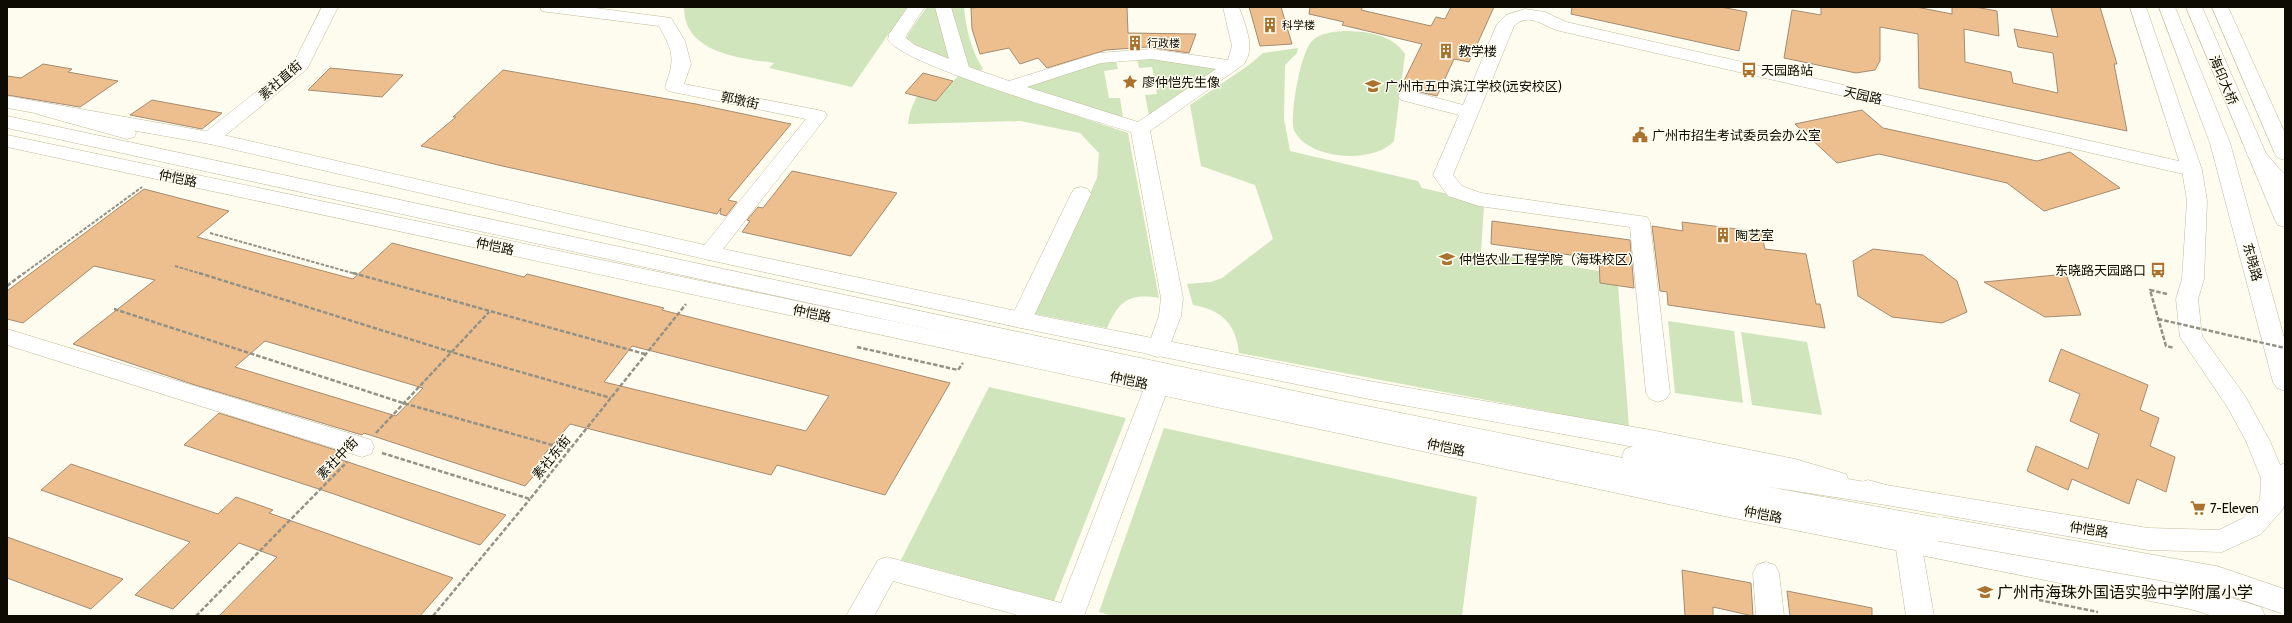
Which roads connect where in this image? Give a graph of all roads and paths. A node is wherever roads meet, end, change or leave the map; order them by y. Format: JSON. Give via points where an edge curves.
{"nodes":[{"id":1,"x":330,"y":7,"type":"edge"},
{"id":2,"x":548,"y":7,"type":"edge"},
{"id":3,"x":917,"y":7,"type":"edge"},
{"id":4,"x":943,"y":7,"type":"edge"},
{"id":5,"x":1231,"y":7,"type":"edge"},
{"id":6,"x":2138,"y":7,"type":"edge"},
{"id":7,"x":2167,"y":7,"type":"edge"},
{"id":8,"x":2194,"y":7,"type":"edge"},
{"id":9,"x":2220,"y":7,"type":"edge"},
{"id":10,"x":1537,"y":10,"type":"edge"},
{"id":11,"x":630,"y":12,"type":"edge"},
{"id":12,"x":1232,"y":66,"type":"junction"},
{"id":13,"x":961,"y":70,"type":"junction"},
{"id":14,"x":1010,"y":86,"type":"junction"},
{"id":15,"x":1407,"y":96,"type":"dead end"},
{"id":16,"x":7,"y":102,"type":"edge"},
{"id":17,"x":1469,"y":112,"type":"junction"},
{"id":18,"x":39,"y":118,"type":"junction"},
{"id":19,"x":7,"y":122,"type":"edge"},
{"id":20,"x":1140,"y":129,"type":"junction"},
{"id":21,"x":210,"y":138,"type":"junction"},
{"id":22,"x":7,"y":141,"type":"edge"},
{"id":23,"x":2220,"y":143,"type":"joint"},
{"id":24,"x":2255,"y":153,"type":"junction"},
{"id":25,"x":2285,"y":154,"type":"edge"},
{"id":26,"x":2192,"y":170,"type":"junction"},
{"id":27,"x":2285,"y":188,"type":"edge"},
{"id":28,"x":1081,"y":194,"type":"dead end"},
{"id":29,"x":130,"y":196,"type":"dead end"},
{"id":30,"x":2285,"y":220,"type":"edge"},
{"id":31,"x":210,"y":233,"type":"dead end"},
{"id":32,"x":709,"y":253,"type":"junction"},
{"id":33,"x":175,"y":266,"type":"dead end"},
{"id":34,"x":7,"y":286,"type":"edge"},
{"id":35,"x":697,"y":289,"type":"junction"},
{"id":36,"x":2150,"y":290,"type":"dead end"},
{"id":37,"x":114,"y":309,"type":"dead end"},
{"id":38,"x":489,"y":312,"type":"junction"},
{"id":39,"x":2158,"y":319,"type":"junction"},
{"id":40,"x":1020,"y":320,"type":"junction"},
{"id":41,"x":7,"y":337,"type":"edge"},
{"id":42,"x":2166,"y":346,"type":"dead end"},
{"id":43,"x":857,"y":347,"type":"dead end"},
{"id":44,"x":2285,"y":348,"type":"edge"},
{"id":45,"x":1158,"y":349,"type":"junction"},
{"id":46,"x":451,"y":352,"type":"junction"},
{"id":47,"x":645,"y":354,"type":"junction"},
{"id":48,"x":958,"y":370,"type":"dead end"},
{"id":49,"x":2285,"y":382,"type":"edge"},
{"id":50,"x":1157,"y":386,"type":"junction"},
{"id":51,"x":1658,"y":392,"type":"dead end"},
{"id":52,"x":611,"y":398,"type":"junction"},
{"id":53,"x":403,"y":403,"type":"junction"},
{"id":54,"x":1337,"y":409,"type":"junction"},
{"id":55,"x":2250,"y":427,"type":"junction"},
{"id":56,"x":362,"y":447,"type":"junction"},
{"id":57,"x":570,"y":450,"type":"junction"},
{"id":58,"x":2285,"y":465,"type":"edge"},
{"id":59,"x":2285,"y":473,"type":"edge"},
{"id":60,"x":1886,"y":495,"type":"junction"},
{"id":61,"x":530,"y":499,"type":"junction"},
{"id":62,"x":2273,"y":503,"type":"junction"},
{"id":63,"x":1908,"y":542,"type":"junction"},
{"id":64,"x":1766,"y":574,"type":"dead end"},
{"id":65,"x":2039,"y":600,"type":"dead end"},
{"id":66,"x":2285,"y":602,"type":"edge"},
{"id":67,"x":2098,"y":612,"type":"dead end"},
{"id":68,"x":196,"y":616,"type":"edge"},
{"id":69,"x":433,"y":616,"type":"edge"},
{"id":70,"x":860,"y":616,"type":"edge"},
{"id":71,"x":1065,"y":616,"type":"edge"},
{"id":72,"x":1070,"y":616,"type":"edge"},
{"id":73,"x":1770,"y":616,"type":"edge"},
{"id":74,"x":1920,"y":616,"type":"edge"},
{"id":75,"x":2251,"y":616,"type":"edge"}],
"edges":[{"from":1,"to":21,"type":"main road","name":"素社直街","via":[[301,65]]},
{"from":2,"to":11,"type":"main road","name":"郭墩街"},
{"from":3,"to":13,"type":"main road","via":[[898,34],[899,43],[937,62]]},
{"from":4,"to":13,"type":"main road"},
{"from":5,"to":12,"type":"main road","via":[[1242,52]]},
{"from":6,"to":26,"type":"main road"},
{"from":7,"to":23,"type":"main road","name":"海印大桥"},
{"from":8,"to":24,"type":"main road","name":"海印大桥"},
{"from":9,"to":25,"type":"main road"},
{"from":10,"to":17,"type":"main road","via":[[1520,14],[1506,24]]},
{"from":10,"to":26,"type":"main road","name":"天园路","via":[[1560,26]]},
{"from":11,"to":32,"type":"main road","name":"郭墩街","via":[[665,22],[676,41],[682,64],[674,87],[818,116]]},
{"from":12,"to":14,"type":"main road","via":[[1152,54],[1099,58]]},
{"from":12,"to":20,"type":"main road"},
{"from":13,"to":14,"type":"main road"},
{"from":14,"to":20,"type":"main road"},
{"from":15,"to":17,"type":"main road"},
{"from":16,"to":18,"type":"main road","name":"仲恺路"},
{"from":17,"to":51,"type":"main road","via":[[1443,175],[1455,191],[1479,199],[1640,222]]},
{"from":18,"to":19,"type":"main road"},
{"from":18,"to":21,"type":"main road","name":"仲恺路"},
{"from":18,"to":54,"type":"main road","via":[[352,195]]},
{"from":20,"to":45,"type":"main road","via":[[1172,298],[1170,316]]},
{"from":21,"to":32,"type":"main road","name":"仲恺路"},
{"from":22,"to":35,"type":"main road","name":"仲恺路"},
{"from":23,"to":49,"type":"main road","name":"东晓路"},
{"from":24,"to":27,"type":"main road"},
{"from":24,"to":30,"type":"main road"},
{"from":26,"to":55,"type":"main road","via":[[2197,201],[2193,279],[2187,299],[2191,337],[2237,402]]},
{"from":28,"to":40,"type":"main road"},
{"from":29,"to":34,"type":"path"},
{"from":31,"to":38,"type":"path"},
{"from":32,"to":40,"type":"main road","name":"仲恺路"},
{"from":33,"to":46,"type":"path"},
{"from":35,"to":47,"type":"path","name":"素社东街"},
{"from":35,"to":50,"type":"main road","name":"仲恺路"},
{"from":36,"to":39,"type":"path"},
{"from":37,"to":53,"type":"path"},
{"from":38,"to":46,"type":"path","name":"素社中街"},
{"from":38,"to":47,"type":"path"},
{"from":39,"to":42,"type":"path"},
{"from":39,"to":44,"type":"path","bridge":true},
{"from":40,"to":45,"type":"main road","name":"仲恺路"},
{"from":41,"to":56,"type":"main road"},
{"from":43,"to":48,"type":"path"},
{"from":45,"to":60,"type":"main road","name":"仲恺路","via":[[1795,469]]},
{"from":46,"to":52,"type":"path"},
{"from":46,"to":53,"type":"path","name":"素社中街"},
{"from":47,"to":52,"type":"path","name":"素社东街"},
{"from":50,"to":63,"type":"main road","name":"仲恺路","via":[[1711,504]]},
{"from":50,"to":72,"type":"main road"},
{"from":52,"to":57,"type":"path","name":"素社东街"},
{"from":53,"to":56,"type":"path","name":"素社中街"},
{"from":53,"to":57,"type":"path"},
{"from":54,"to":60,"type":"main road"},
{"from":54,"to":66,"type":"main road","bridge":true,"via":[[1718,488],[2215,578]]},
{"from":55,"to":58,"type":"main road"},
{"from":55,"to":62,"type":"main road","via":[[2273,478]]},
{"from":56,"to":61,"type":"path"},
{"from":56,"to":68,"type":"path","name":"素社中街"},
{"from":57,"to":61,"type":"path","name":"素社东街"},
{"from":59,"to":62,"type":"main road"},
{"from":60,"to":62,"type":"main road","name":"仲恺路","via":[[2148,539],[2222,541],[2252,526]]},
{"from":61,"to":69,"type":"path","name":"素社东街"},
{"from":63,"to":74,"type":"main road"},
{"from":63,"to":75,"type":"main road","name":"仲恺路","via":[[2190,597]]},
{"from":64,"to":73,"type":"main road"},
{"from":65,"to":67,"type":"path"},
{"from":70,"to":71,"type":"main road","via":[[887,568]]}]}
